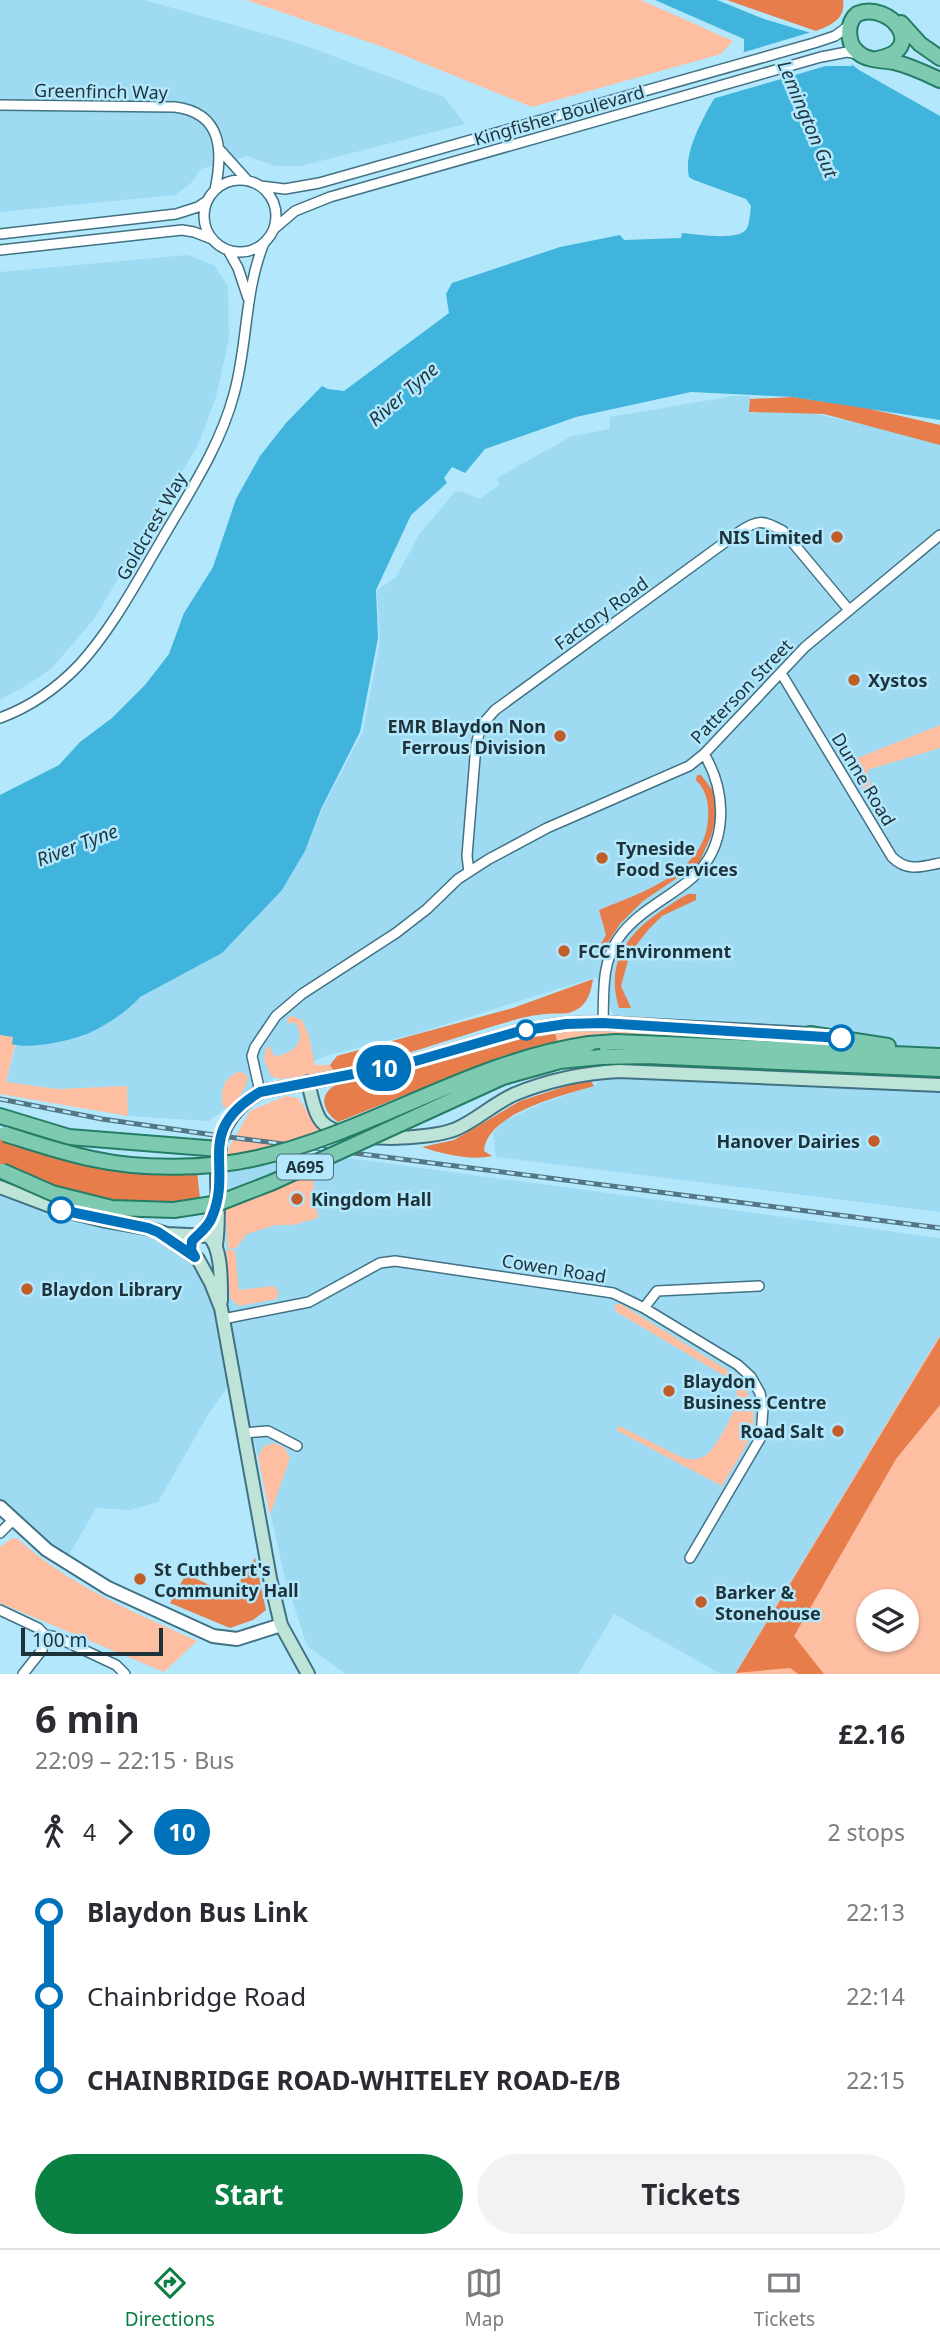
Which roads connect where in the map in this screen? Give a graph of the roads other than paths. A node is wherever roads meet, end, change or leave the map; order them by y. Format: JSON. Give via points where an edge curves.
{"nodes":[{"id":1,"x":855,"y":0,"type":"edge"},
{"id":2,"x":884,"y":4,"type":"edge"},
{"id":3,"x":901,"y":22,"type":"junction"},
{"id":4,"x":848,"y":25,"type":"junction"},
{"id":5,"x":853,"y":53,"type":"junction"},
{"id":6,"x":940,"y":58,"type":"edge"},
{"id":7,"x":877,"y":59,"type":"junction"},
{"id":8,"x":940,"y":80,"type":"edge"},
{"id":9,"x":0,"y":106,"type":"edge"},
{"id":10,"x":220,"y":150,"type":"junction"},
{"id":11,"x":247,"y":181,"type":"junction"},
{"id":12,"x":260,"y":186,"type":"junction"},
{"id":13,"x":215,"y":190,"type":"junction"},
{"id":14,"x":207,"y":201,"type":"junction"},
{"id":15,"x":275,"y":228,"type":"junction"},
{"id":16,"x":0,"y":234,"type":"edge"},
{"id":17,"x":212,"y":239,"type":"junction"},
{"id":18,"x":264,"y":243,"type":"junction"},
{"id":19,"x":0,"y":250,"type":"edge"},
{"id":20,"x":228,"y":250,"type":"junction"},
{"id":21,"x":248,"y":300,"type":"junction"},
{"id":22,"x":940,"y":535,"type":"edge"},
{"id":23,"x":849,"y":610,"type":"junction"},
{"id":24,"x":781,"y":673,"type":"junction"},
{"id":25,"x":0,"y":718,"type":"edge"},
{"id":26,"x":704,"y":754,"type":"junction"},
{"id":27,"x":940,"y":863,"type":"edge"},
{"id":28,"x":469,"y":872,"type":"junction"},
{"id":29,"x":603,"y":1023,"type":"junction"},
{"id":30,"x":810,"y":1034,"type":"joint"},
{"id":31,"x":939,"y":1060,"type":"edge"},
{"id":32,"x":308,"y":1082,"type":"junction"},
{"id":33,"x":940,"y":1085,"type":"edge"},
{"id":34,"x":260,"y":1092,"type":"junction"},
{"id":35,"x":0,"y":1116,"type":"edge"},
{"id":36,"x":3,"y":1133,"type":"edge"},
{"id":37,"x":219,"y":1149,"type":"junction"},
{"id":38,"x":1,"y":1171,"type":"edge"},
{"id":39,"x":0,"y":1187,"type":"edge"},
{"id":40,"x":218,"y":1196,"type":"junction"},
{"id":41,"x":158,"y":1232,"type":"junction"},
{"id":42,"x":199,"y":1235,"type":"junction"},
{"id":43,"x":216,"y":1247,"type":"junction"},
{"id":44,"x":196,"y":1258,"type":"junction"},
{"id":45,"x":759,"y":1286,"type":"dead end"},
{"id":46,"x":644,"y":1308,"type":"junction"},
{"id":47,"x":222,"y":1313,"type":"junction"},
{"id":48,"x":243,"y":1433,"type":"junction"},
{"id":49,"x":297,"y":1446,"type":"dead end"},
{"id":50,"x":0,"y":1507,"type":"edge"},
{"id":51,"x":13,"y":1520,"type":"junction"},
{"id":52,"x":0,"y":1533,"type":"edge"},
{"id":53,"x":690,"y":1558,"type":"dead end"},
{"id":54,"x":0,"y":1610,"type":"edge"},
{"id":55,"x":281,"y":1625,"type":"junction"},
{"id":56,"x":45,"y":1635,"type":"junction"},
{"id":57,"x":23,"y":1674,"type":"edge"},
{"id":58,"x":125,"y":1674,"type":"edge"},
{"id":59,"x":308,"y":1674,"type":"edge"}],
"edges":[{"from":1,"to":4,"type":"main road"},
{"from":2,"to":3,"type":"main road"},
{"from":2,"to":4,"type":"main road","via":[[863,9]]},
{"from":3,"to":6,"type":"main road"},
{"from":3,"to":7,"type":"main road","via":[[903,33],[897,49]]},
{"from":4,"to":5,"type":"main road"},
{"from":4,"to":12,"type":"street","name":"Kingfisher Boulevard","via":[[814,43],[319,183],[285,189]]},
{"from":5,"to":7,"type":"main road"},
{"from":5,"to":15,"type":"street","name":"Kingfisher Boulevard","via":[[821,57],[317,201]]},
{"from":7,"to":8,"type":"main road"},
{"from":9,"to":10,"type":"street","name":"Greenfinch Way","via":[[183,108],[212,127]]},
{"from":10,"to":11,"type":"street","name":"Greenfinch Way"},
{"from":10,"to":13,"type":"street"},
{"from":11,"to":12,"type":"street"},
{"from":11,"to":13,"type":"street","via":[[234,180]]},
{"from":12,"to":15,"type":"street","via":[[275,207]]},
{"from":13,"to":14,"type":"street"},
{"from":14,"to":16,"type":"street","via":[[176,214]]},
{"from":14,"to":17,"type":"street","via":[[204,223]]},
{"from":15,"to":18,"type":"street"},
{"from":17,"to":19,"type":"street","via":[[182,230]]},
{"from":17,"to":20,"type":"street"},
{"from":18,"to":20,"type":"street","via":[[242,252]]},
{"from":18,"to":21,"type":"street"},
{"from":20,"to":21,"type":"street"},
{"from":21,"to":25,"type":"street","name":"Goldcrest Way","via":[[242,362],[226,420],[143,571],[79,665],[47,693]]},
{"from":22,"to":23,"type":"street","name":"Patterson Street"},
{"from":23,"to":24,"type":"street","name":"Patterson Street"},
{"from":23,"to":28,"type":"street","name":"Factory Road","via":[[783,531],[754,522],[739,532],[495,710],[481,726]]},
{"from":24,"to":26,"type":"street","name":"Patterson Street"},
{"from":24,"to":27,"type":"street","name":"Dunne Road","via":[[892,858],[912,869]]},
{"from":26,"to":28,"type":"street","name":"Patterson Street","via":[[677,772],[547,828]]},
{"from":26,"to":29,"type":"street","via":[[719,788],[721,817],[716,839],[692,878],[635,920],[616,941],[606,967]]},
{"from":28,"to":34,"type":"street","name":"Patterson Street","via":[[396,933],[302,994],[276,1017],[252,1056]]},
{"from":29,"to":30,"type":"main road"},
{"from":29,"to":32,"type":"main road","via":[[520,1031],[405,1064]]},
{"from":30,"to":31,"type":"main road"},
{"from":31,"to":36,"type":"main road","number":"A695","bridge":true,"via":[[666,1044],[589,1044],[517,1059],[323,1138],[229,1163],[174,1166],[94,1160]]},
{"from":31,"to":38,"type":"main road","number":"A695","bridge":true,"via":[[646,1056],[560,1061],[503,1077],[219,1203],[174,1210],[112,1208],[52,1193]]},
{"from":32,"to":33,"type":"main road","via":[[320,1121],[332,1130],[407,1139],[456,1129],[514,1094],[582,1073]]},
{"from":32,"to":34,"type":"main road"},
{"from":34,"to":37,"type":"main road","via":[[242,1103],[228,1121]]},
{"from":35,"to":37,"type":"main road","via":[[69,1137]]},
{"from":37,"to":40,"type":"main road"},
{"from":39,"to":41,"type":"main road","via":[[61,1210]]},
{"from":40,"to":42,"type":"main road","via":[[213,1215]]},
{"from":40,"to":43,"type":"main road"},
{"from":41,"to":42,"type":"main road"},
{"from":41,"to":44,"type":"main road"},
{"from":42,"to":43,"type":"main road","via":[[209,1236]]},
{"from":42,"to":44,"type":"main road","via":[[191,1245]]},
{"from":43,"to":44,"type":"main road","via":[[209,1258]]},
{"from":43,"to":47,"type":"main road"},
{"from":44,"to":47,"type":"main road"},
{"from":45,"to":46,"type":"street","via":[[657,1291]]},
{"from":46,"to":47,"type":"street","name":"Cowen Road","via":[[606,1291],[395,1261],[380,1264],[309,1302]]},
{"from":46,"to":53,"type":"street","name":"Cowen Road","via":[[738,1365],[751,1377],[764,1408],[761,1437]]},
{"from":47,"to":48,"type":"main road"},
{"from":48,"to":49,"type":"street","via":[[268,1430]]},
{"from":48,"to":55,"type":"main road"},
{"from":50,"to":51,"type":"street"},
{"from":51,"to":52,"type":"street"},
{"from":51,"to":55,"type":"street","via":[[47,1550],[108,1588],[213,1636],[237,1639]]},
{"from":54,"to":56,"type":"street"},
{"from":55,"to":59,"type":"main road"},
{"from":56,"to":57,"type":"street","via":[[42,1650]]},
{"from":56,"to":58,"type":"street","via":[[116,1665]]}]}
